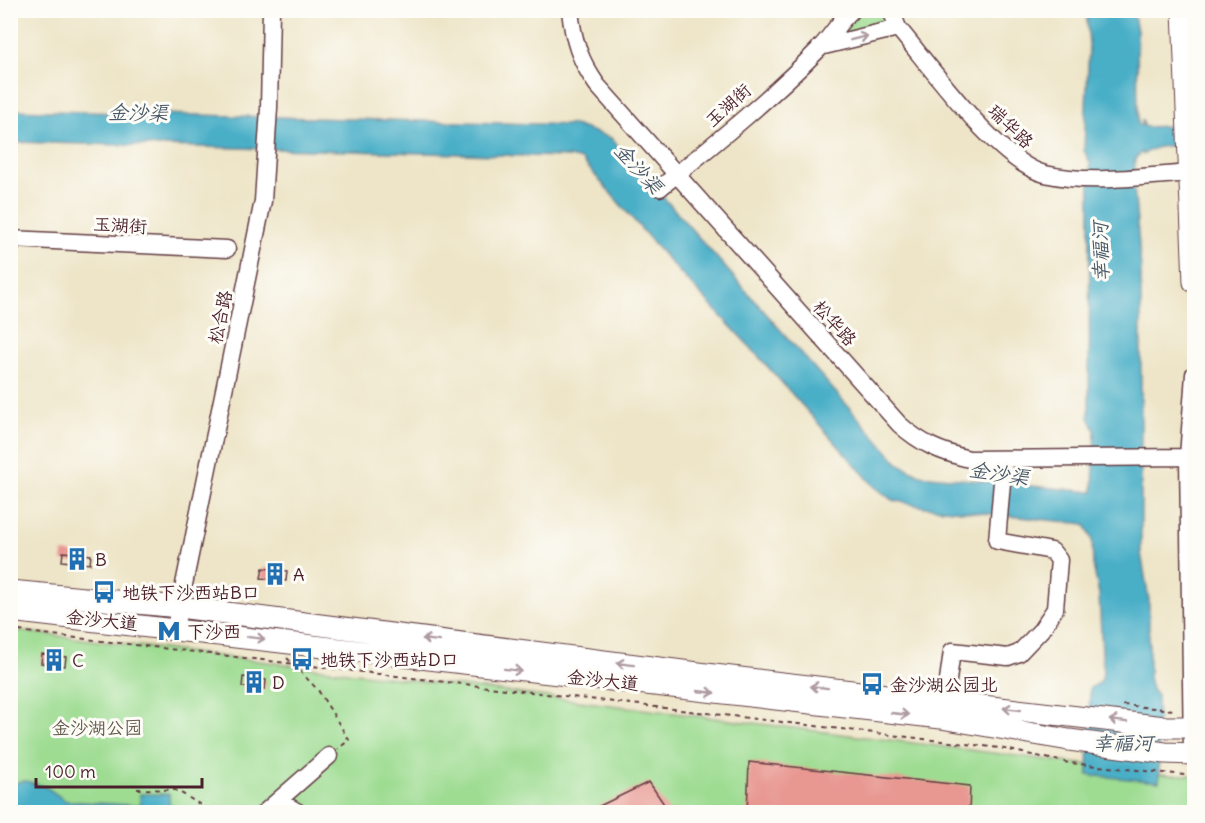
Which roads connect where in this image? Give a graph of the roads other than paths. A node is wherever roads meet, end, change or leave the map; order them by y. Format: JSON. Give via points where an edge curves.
{"nodes":[{"id":1,"x":271,"y":10,"type":"edge"},
{"id":2,"x":570,"y":10,"type":"edge"},
{"id":3,"x":852,"y":10,"type":"edge"},
{"id":4,"x":891,"y":10,"type":"edge"},
{"id":5,"x":1183,"y":10,"type":"edge"},
{"id":6,"x":898,"y":28,"type":"junction"},
{"id":7,"x":820,"y":47,"type":"junction"},
{"id":8,"x":1191,"y":173,"type":"junction"},
{"id":9,"x":676,"y":175,"type":"junction"},
{"id":10,"x":660,"y":188,"type":"dead end"},
{"id":11,"x":10,"y":239,"type":"edge"},
{"id":12,"x":227,"y":249,"type":"dead end"},
{"id":13,"x":1194,"y":282,"type":"edge"},
{"id":14,"x":1194,"y":374,"type":"edge"},
{"id":15,"x":1188,"y":457,"type":"junction"},
{"id":16,"x":1004,"y":459,"type":"junction"},
{"id":17,"x":10,"y":591,"type":"edge"},
{"id":18,"x":10,"y":611,"type":"edge"},
{"id":19,"x":177,"y":618,"type":"junction"},
{"id":20,"x":945,"y":702,"type":"junction"},
{"id":21,"x":1193,"y":727,"type":"edge"},
{"id":22,"x":1193,"y":754,"type":"edge"},
{"id":23,"x":329,"y":756,"type":"road end"},
{"id":24,"x":279,"y":801,"type":"junction"},
{"id":25,"x":266,"y":813,"type":"edge"},
{"id":26,"x":298,"y":813,"type":"edge"}],
"edges":[{"from":1,"to":19,"type":"street","name":"松合路","via":[[262,201]]},
{"from":2,"to":9,"type":"street","name":"松华路","via":[[582,63]]},
{"from":3,"to":7,"type":"street","name":"玉湖街"},
{"from":4,"to":6,"type":"street","name":"瑞华路"},
{"from":5,"to":8,"type":"main road"},
{"from":7,"to":6,"type":"street","name":"玉湖街","one_way":true},
{"from":6,"to":8,"type":"street","name":"瑞华路","via":[[996,143],[1018,162],[1045,174],[1082,178]]},
{"from":7,"to":9,"type":"street","name":"玉湖街"},
{"from":8,"to":13,"type":"main road"},
{"from":9,"to":10,"type":"street","name":"玉湖街"},
{"from":9,"to":16,"type":"street","name":"松华路","via":[[916,440],[939,452],[969,459]]},
{"from":11,"to":12,"type":"street","name":"玉湖街"},
{"from":14,"to":15,"type":"street"},
{"from":15,"to":16,"type":"street","name":"松华路"},
{"from":15,"to":21,"type":"street"},
{"from":16,"to":20,"type":"street","via":[[997,541],[1052,551],[1059,561],[1055,609],[1018,653],[1008,657],[952,651]]},
{"from":17,"to":19,"type":"main road","name":"金沙大道"},
{"from":18,"to":19,"type":"main road","name":"金沙大道"},
{"from":20,"to":19,"type":"main road","name":"金沙大道","one_way":true},
{"from":19,"to":22,"type":"main road","name":"金沙大道","one_way":true,"via":[[271,640],[941,718],[1069,740]]},
{"from":21,"to":20,"type":"main road","name":"金沙大道","one_way":true},
{"from":21,"to":22,"type":"street"},
{"from":23,"to":24,"type":"street"},
{"from":24,"to":25,"type":"street"},
{"from":24,"to":26,"type":"street"}]}
